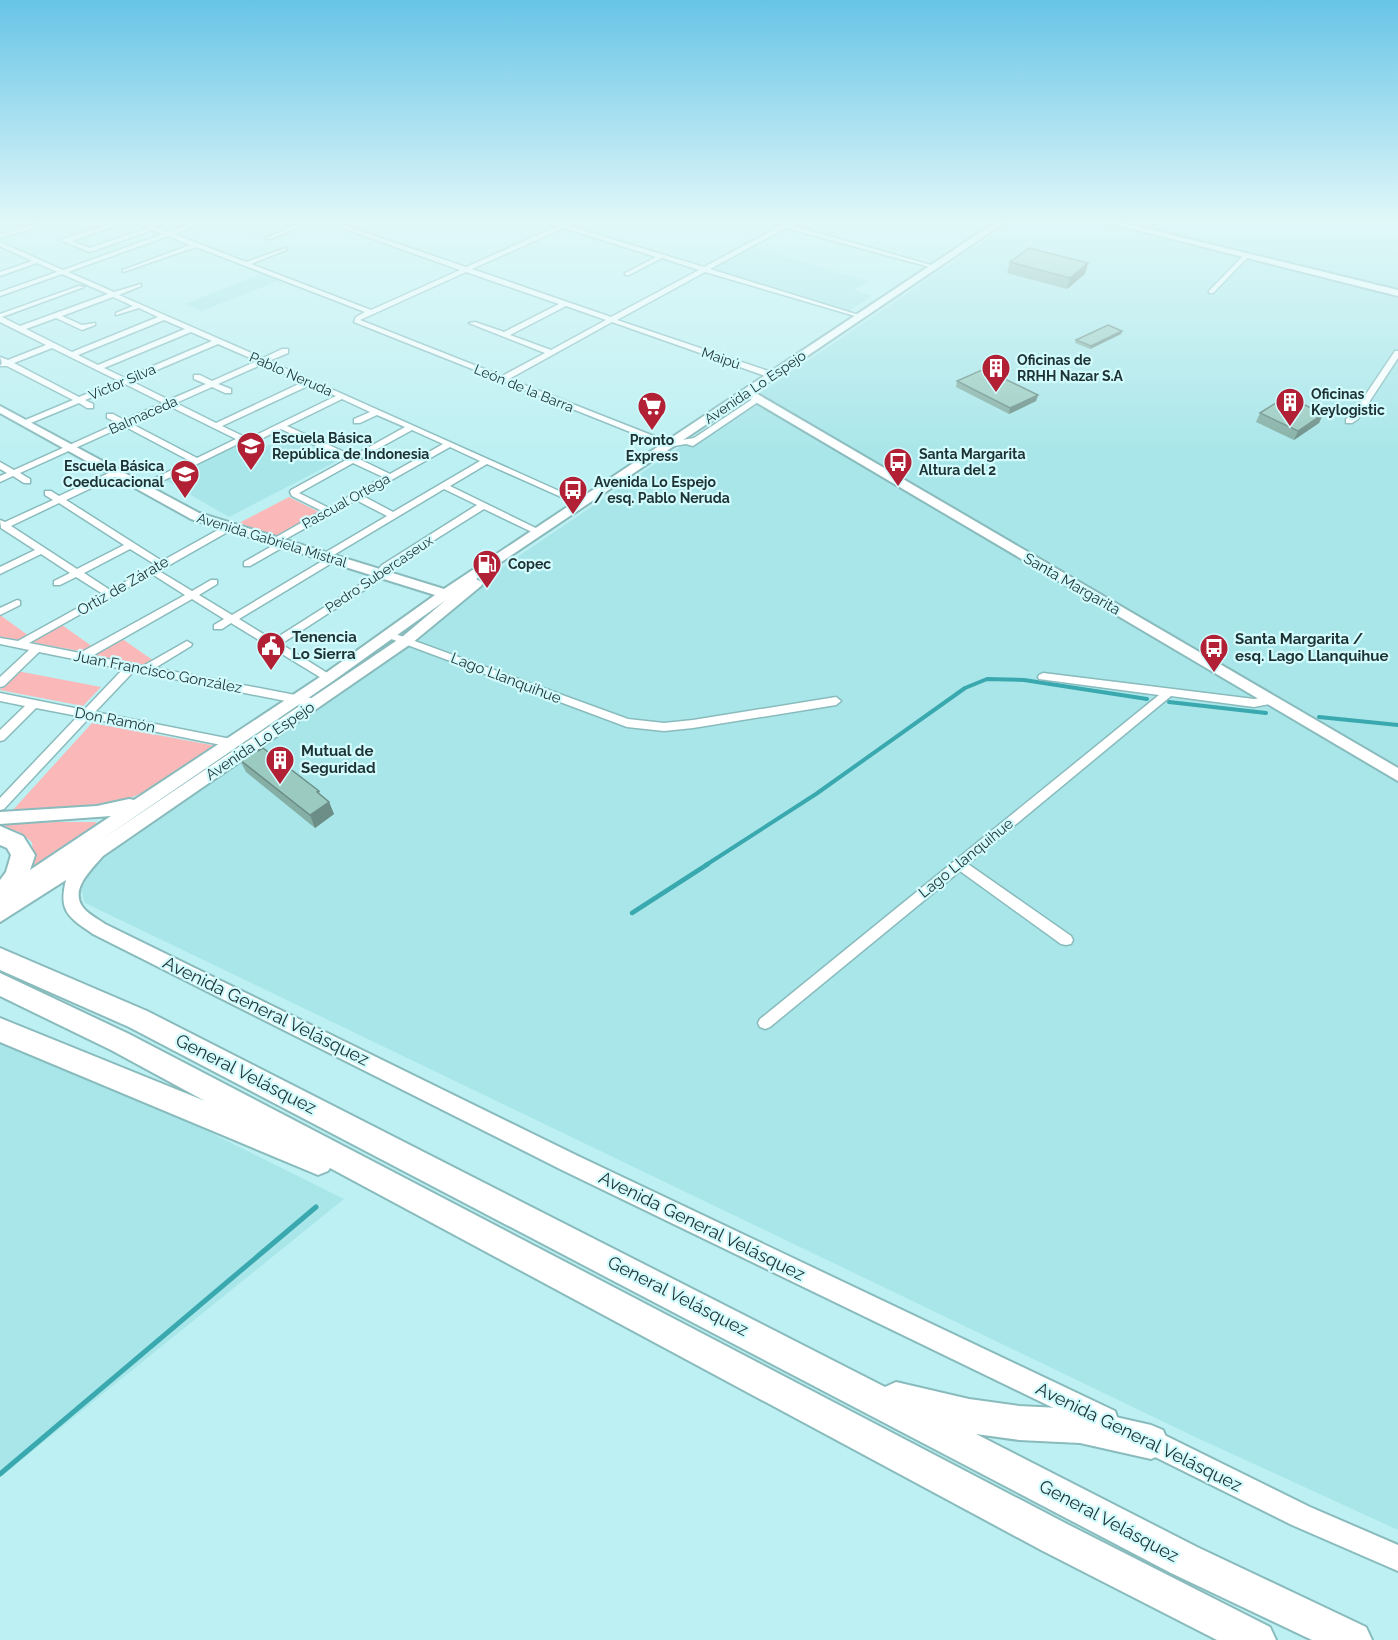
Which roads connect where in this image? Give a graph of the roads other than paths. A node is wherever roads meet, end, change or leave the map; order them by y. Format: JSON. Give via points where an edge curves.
{"nodes":[{"id":1,"x":51,"y":300,"type":"edge"},
{"id":2,"x":102,"y":300,"type":"edge"},
{"id":3,"x":124,"y":300,"type":"edge"},
{"id":4,"x":338,"y":300,"type":"edge"},
{"id":5,"x":398,"y":300,"type":"edge"},
{"id":6,"x":552,"y":300,"type":"edge"},
{"id":7,"x":650,"y":300,"type":"edge"},
{"id":8,"x":802,"y":300,"type":"edge"},
{"id":9,"x":886,"y":300,"type":"edge"},
{"id":10,"x":565,"y":304,"type":"junction"},
{"id":11,"x":139,"y":306,"type":"junction"},
{"id":12,"x":370,"y":312,"type":"junction"},
{"id":13,"x":118,"y":314,"type":"dead end"},
{"id":14,"x":57,"y":316,"type":"junction"},
{"id":15,"x":164,"y":317,"type":"junction"},
{"id":16,"x":860,"y":317,"type":"junction"},
{"id":17,"x":1,"y":320,"type":"edge"},
{"id":18,"x":612,"y":320,"type":"junction"},
{"id":19,"x":473,"y":323,"type":"dead end"},
{"id":20,"x":93,"y":324,"type":"dead end"},
{"id":21,"x":20,"y":329,"type":"junction"},
{"id":22,"x":191,"y":329,"type":"junction"},
{"id":23,"x":504,"y":335,"type":"junction"},
{"id":24,"x":218,"y":341,"type":"junction"},
{"id":25,"x":52,"y":345,"type":"junction"},
{"id":26,"x":285,"y":351,"type":"dead end"},
{"id":27,"x":1398,"y":352,"type":"edge"},
{"id":28,"x":552,"y":353,"type":"junction"},
{"id":29,"x":71,"y":355,"type":"junction"},
{"id":30,"x":262,"y":361,"type":"junction"},
{"id":31,"x":3,"y":362,"type":"edge"},
{"id":32,"x":168,"y":363,"type":"junction"},
{"id":33,"x":97,"y":368,"type":"junction"},
{"id":34,"x":181,"y":369,"type":"dead end"},
{"id":35,"x":771,"y":375,"type":"junction"},
{"id":36,"x":197,"y":377,"type":"dead end"},
{"id":37,"x":503,"y":379,"type":"junction"},
{"id":38,"x":124,"y":381,"type":"junction"},
{"id":39,"x":309,"y":382,"type":"junction"},
{"id":40,"x":212,"y":384,"type":"junction"},
{"id":41,"x":228,"y":391,"type":"dead end"},
{"id":42,"x":342,"y":396,"type":"junction"},
{"id":43,"x":752,"y":396,"type":"junction"},
{"id":44,"x":79,"y":400,"type":"junction"},
{"id":45,"x":246,"y":400,"type":"dead end"},
{"id":46,"x":169,"y":403,"type":"junction"},
{"id":47,"x":90,"y":406,"type":"dead end"},
{"id":48,"x":259,"y":406,"type":"junction"},
{"id":49,"x":0,"y":409,"type":"edge"},
{"id":50,"x":376,"y":412,"type":"junction"},
{"id":51,"x":110,"y":416,"type":"dead end"},
{"id":52,"x":357,"y":421,"type":"dead end"},
{"id":53,"x":1349,"y":421,"type":"dead end"},
{"id":54,"x":26,"y":423,"type":"junction"},
{"id":55,"x":124,"y":423,"type":"junction"},
{"id":56,"x":216,"y":426,"type":"junction"},
{"id":57,"x":281,"y":426,"type":"junction"},
{"id":58,"x":412,"y":428,"type":"junction"},
{"id":59,"x":245,"y":440,"type":"junction"},
{"id":60,"x":696,"y":440,"type":"junction"},
{"id":61,"x":449,"y":444,"type":"junction"},
{"id":62,"x":668,"y":445,"type":"junction"},
{"id":63,"x":70,"y":447,"type":"junction"},
{"id":64,"x":681,"y":450,"type":"dead end"},
{"id":65,"x":353,"y":460,"type":"junction"},
{"id":66,"x":487,"y":460,"type":"junction"},
{"id":67,"x":196,"y":461,"type":"junction"},
{"id":68,"x":0,"y":465,"type":"edge"},
{"id":69,"x":13,"y":473,"type":"junction"},
{"id":70,"x":116,"y":474,"type":"junction"},
{"id":71,"x":390,"y":477,"type":"junction"},
{"id":72,"x":0,"y":479,"type":"edge"},
{"id":73,"x":27,"y":481,"type":"dead end"},
{"id":74,"x":444,"y":486,"type":"junction"},
{"id":75,"x":142,"y":488,"type":"junction"},
{"id":76,"x":48,"y":493,"type":"dead end"},
{"id":77,"x":356,"y":496,"type":"junction"},
{"id":78,"x":60,"y":500,"type":"junction"},
{"id":79,"x":582,"y":503,"type":"junction"},
{"id":80,"x":484,"y":505,"type":"junction"},
{"id":81,"x":328,"y":511,"type":"junction"},
{"id":82,"x":394,"y":516,"type":"junction"},
{"id":83,"x":2,"y":525,"type":"edge"},
{"id":84,"x":228,"y":528,"type":"junction"},
{"id":85,"x":539,"y":532,"type":"junction"},
{"id":86,"x":278,"y":543,"type":"junction"},
{"id":87,"x":130,"y":544,"type":"junction"},
{"id":88,"x":42,"y":550,"type":"junction"},
{"id":89,"x":328,"y":558,"type":"junction"},
{"id":90,"x":247,"y":564,"type":"dead end"},
{"id":91,"x":157,"y":568,"type":"junction"},
{"id":92,"x":0,"y":571,"type":"edge"},
{"id":93,"x":76,"y":573,"type":"junction"},
{"id":94,"x":380,"y":573,"type":"junction"},
{"id":95,"x":214,"y":582,"type":"dead end"},
{"id":96,"x":57,"y":583,"type":"dead end"},
{"id":97,"x":193,"y":594,"type":"junction"},
{"id":98,"x":111,"y":595,"type":"junction"},
{"id":99,"x":452,"y":597,"type":"junction"},
{"id":100,"x":17,"y":603,"type":"dead end"},
{"id":101,"x":0,"y":612,"type":"edge"},
{"id":102,"x":232,"y":618,"type":"junction"},
{"id":103,"x":218,"y":627,"type":"dead end"},
{"id":104,"x":390,"y":635,"type":"junction"},
{"id":105,"x":406,"y":640,"type":"junction"},
{"id":106,"x":0,"y":641,"type":"edge"},
{"id":107,"x":187,"y":644,"type":"dead end"},
{"id":108,"x":273,"y":644,"type":"junction"},
{"id":109,"x":19,"y":645,"type":"junction"},
{"id":110,"x":37,"y":648,"type":"junction"},
{"id":111,"x":82,"y":657,"type":"junction"},
{"id":112,"x":132,"y":666,"type":"junction"},
{"id":113,"x":146,"y":669,"type":"junction"},
{"id":114,"x":1043,"y":677,"type":"dead end"},
{"id":115,"x":328,"y":678,"type":"junction"},
{"id":116,"x":0,"y":683,"type":"edge"},
{"id":117,"x":1167,"y":694,"type":"junction"},
{"id":118,"x":0,"y":696,"type":"edge"},
{"id":119,"x":296,"y":699,"type":"junction"},
{"id":120,"x":1271,"y":700,"type":"junction"},
{"id":121,"x":836,"y":701,"type":"dead end"},
{"id":122,"x":34,"y":703,"type":"junction"},
{"id":123,"x":316,"y":703,"type":"junction"},
{"id":124,"x":87,"y":714,"type":"junction"},
{"id":125,"x":0,"y":737,"type":"edge"},
{"id":126,"x":231,"y":743,"type":"junction"},
{"id":127,"x":1398,"y":775,"type":"edge"},
{"id":128,"x":179,"y":786,"type":"junction"},
{"id":129,"x":0,"y":806,"type":"edge"},
{"id":130,"x":109,"y":816,"type":"junction"},
{"id":131,"x":0,"y":818,"type":"edge"},
{"id":132,"x":0,"y":835,"type":"edge"},
{"id":133,"x":96,"y":852,"type":"junction"},
{"id":134,"x":958,"y":864,"type":"junction"},
{"id":135,"x":60,"y":875,"type":"junction"},
{"id":136,"x":0,"y":899,"type":"edge"},
{"id":137,"x":0,"y":915,"type":"edge"},
{"id":138,"x":1066,"y":940,"type":"dead end"},
{"id":139,"x":0,"y":959,"type":"edge"},
{"id":140,"x":0,"y":984,"type":"edge"},
{"id":141,"x":765,"y":1023,"type":"dead end"},
{"id":142,"x":0,"y":1030,"type":"edge"},
{"id":143,"x":429,"y":1204,"type":"junction"},
{"id":144,"x":835,"y":1378,"type":"junction"},
{"id":145,"x":1151,"y":1442,"type":"junction"},
{"id":146,"x":1398,"y":1558,"type":"edge"},
{"id":147,"x":1257,"y":1640,"type":"edge"},
{"id":148,"x":1353,"y":1640,"type":"edge"}],
"edges":[{"from":1,"to":17,"type":"street"},
{"from":2,"to":14,"type":"street"},
{"from":3,"to":11,"type":"street","name":"Pablo Neruda"},
{"from":4,"to":12,"type":"street"},
{"from":5,"to":12,"type":"street"},
{"from":6,"to":10,"type":"street","name":"Maipú"},
{"from":7,"to":18,"type":"street"},
{"from":8,"to":16,"type":"street"},
{"from":9,"to":16,"type":"main road","name":"Avenida Lo Espejo"},
{"from":10,"to":18,"type":"street","name":"Maipú"},
{"from":10,"to":23,"type":"street"},
{"from":11,"to":13,"type":"street"},
{"from":11,"to":15,"type":"street","name":"Pablo Neruda"},
{"from":12,"to":37,"type":"street","name":"León de la Barra","via":[[356,320]]},
{"from":14,"to":20,"type":"street","via":[[82,328]]},
{"from":14,"to":21,"type":"street"},
{"from":15,"to":22,"type":"street","name":"Pablo Neruda"},
{"from":15,"to":29,"type":"street"},
{"from":16,"to":35,"type":"main road","name":"Avenida Lo Espejo"},
{"from":17,"to":21,"type":"street"},
{"from":18,"to":28,"type":"street"},
{"from":18,"to":35,"type":"street","name":"Maipú"},
{"from":19,"to":23,"type":"street"},
{"from":21,"to":25,"type":"street"},
{"from":22,"to":24,"type":"street","name":"Pablo Neruda"},
{"from":22,"to":33,"type":"street"},
{"from":23,"to":28,"type":"street"},
{"from":24,"to":30,"type":"street","name":"Pablo Neruda"},
{"from":24,"to":32,"type":"street","name":"Víctor Silva"},
{"from":25,"to":29,"type":"street"},
{"from":25,"to":31,"type":"street"},
{"from":26,"to":30,"type":"street","name":"Balmaceda"},
{"from":27,"to":53,"type":"street","via":[[1387,374]]},
{"from":28,"to":37,"type":"street"},
{"from":29,"to":33,"type":"street"},
{"from":30,"to":39,"type":"street","name":"Pablo Neruda"},
{"from":30,"to":40,"type":"street","name":"Balmaceda"},
{"from":31,"to":44,"type":"street"},
{"from":32,"to":34,"type":"street"},
{"from":32,"to":38,"type":"street","name":"Víctor Silva"},
{"from":33,"to":38,"type":"street"},
{"from":35,"to":43,"type":"main road","name":"Avenida Lo Espejo"},
{"from":36,"to":40,"type":"street"},
{"from":37,"to":62,"type":"street","name":"León de la Barra"},
{"from":38,"to":44,"type":"street","name":"Víctor Silva"},
{"from":38,"to":46,"type":"street"},
{"from":39,"to":42,"type":"street","name":"Pablo Neruda"},
{"from":39,"to":48,"type":"street"},
{"from":40,"to":41,"type":"street"},
{"from":40,"to":46,"type":"street","name":"Balmaceda"},
{"from":42,"to":50,"type":"street","name":"Pablo Neruda"},
{"from":42,"to":57,"type":"street"},
{"from":43,"to":60,"type":"street","name":"Avenida Lo Espejo"},
{"from":43,"to":62,"type":"main road","name":"Avenida Lo Espejo"},
{"from":43,"to":120,"type":"main road","name":"Santa Margarita"},
{"from":44,"to":47,"type":"street"},
{"from":44,"to":54,"type":"street","name":"Víctor Silva"},
{"from":45,"to":48,"type":"street"},
{"from":46,"to":55,"type":"street","name":"Balmaceda"},
{"from":46,"to":56,"type":"street"},
{"from":48,"to":56,"type":"street"},
{"from":49,"to":54,"type":"main road","name":"Avenida Gabriela Mistral"},
{"from":50,"to":52,"type":"street"},
{"from":50,"to":58,"type":"street","name":"Pablo Neruda"},
{"from":51,"to":55,"type":"street"},
{"from":54,"to":63,"type":"main road","name":"Avenida Gabriela Mistral"},
{"from":55,"to":63,"type":"street","name":"Balmaceda"},
{"from":55,"to":67,"type":"street"},
{"from":56,"to":59,"type":"street"},
{"from":57,"to":59,"type":"street"},
{"from":57,"to":65,"type":"street"},
{"from":58,"to":61,"type":"street","name":"Pablo Neruda"},
{"from":58,"to":65,"type":"street"},
{"from":59,"to":67,"type":"street"},
{"from":60,"to":62,"type":"street"},
{"from":60,"to":64,"type":"street","name":"Avenida Lo Espejo"},
{"from":61,"to":66,"type":"street","name":"Pablo Neruda"},
{"from":61,"to":71,"type":"street","name":"Pascual Ortega"},
{"from":62,"to":79,"type":"main road","name":"Avenida Lo Espejo"},
{"from":63,"to":69,"type":"street","name":"Balmaceda"},
{"from":63,"to":70,"type":"main road","name":"Avenida Gabriela Mistral"},
{"from":65,"to":71,"type":"street"},
{"from":65,"to":81,"type":"street","via":[[294,493]]},
{"from":66,"to":74,"type":"street"},
{"from":66,"to":79,"type":"street","name":"Pablo Neruda"},
{"from":67,"to":75,"type":"street"},
{"from":68,"to":69,"type":"street"},
{"from":69,"to":72,"type":"street","name":"Balmaceda"},
{"from":69,"to":73,"type":"street"},
{"from":70,"to":75,"type":"main road","name":"Avenida Gabriela Mistral"},
{"from":70,"to":78,"type":"street"},
{"from":71,"to":77,"type":"street","name":"Pascual Ortega"},
{"from":74,"to":80,"type":"street"},
{"from":74,"to":82,"type":"street"},
{"from":75,"to":84,"type":"main road","name":"Avenida Gabriela Mistral","via":[[187,513]]},
{"from":76,"to":78,"type":"street"},
{"from":77,"to":81,"type":"street","name":"Pascual Ortega"},
{"from":77,"to":82,"type":"street"},
{"from":78,"to":83,"type":"street"},
{"from":78,"to":87,"type":"street"},
{"from":79,"to":85,"type":"main road","name":"Avenida Lo Espejo"},
{"from":80,"to":85,"type":"street"},
{"from":80,"to":94,"type":"street","name":"Pedro Subercaseux"},
{"from":81,"to":86,"type":"street","name":"Pascual Ortega"},
{"from":82,"to":89,"type":"street"},
{"from":83,"to":88,"type":"street"},
{"from":84,"to":86,"type":"main road","name":"Avenida Gabriela Mistral"},
{"from":84,"to":91,"type":"street","name":"Ortiz de Zárate"},
{"from":85,"to":99,"type":"main road","name":"Avenida Lo Espejo"},
{"from":86,"to":89,"type":"main road","name":"Avenida Gabriela Mistral"},
{"from":86,"to":90,"type":"street","name":"Pascual Ortega"},
{"from":87,"to":91,"type":"street"},
{"from":87,"to":93,"type":"street"},
{"from":88,"to":92,"type":"street"},
{"from":88,"to":93,"type":"street"},
{"from":89,"to":94,"type":"main road","name":"Avenida Gabriela Mistral"},
{"from":89,"to":102,"type":"street"},
{"from":91,"to":97,"type":"street"},
{"from":91,"to":98,"type":"street","name":"Ortiz de Zárate"},
{"from":93,"to":96,"type":"street"},
{"from":93,"to":98,"type":"street"},
{"from":94,"to":99,"type":"main road","name":"Avenida Gabriela Mistral"},
{"from":94,"to":108,"type":"street","name":"Pedro Subercaseux"},
{"from":95,"to":97,"type":"street"},
{"from":97,"to":102,"type":"street"},
{"from":97,"to":111,"type":"street"},
{"from":98,"to":109,"type":"street","name":"Ortiz de Zárate"},
{"from":99,"to":104,"type":"main road","name":"Avenida Lo Espejo"},
{"from":99,"to":105,"type":"main road","name":"Avenida Lo Espejo"},
{"from":100,"to":101,"type":"street"},
{"from":102,"to":103,"type":"street"},
{"from":102,"to":108,"type":"street"},
{"from":104,"to":105,"type":"street","name":"Lago Llanquihue"},
{"from":104,"to":115,"type":"main road","name":"Avenida Lo Espejo"},
{"from":105,"to":121,"type":"street","name":"Lago Llanquihue","via":[[627,723],[664,727],[693,724]]},
{"from":105,"to":123,"type":"main road","name":"Avenida Lo Espejo"},
{"from":106,"to":109,"type":"street","name":"Juan Francisco González"},
{"from":107,"to":113,"type":"street"},
{"from":108,"to":115,"type":"street"},
{"from":109,"to":110,"type":"street","name":"Juan Francisco González"},
{"from":110,"to":111,"type":"street","name":"Juan Francisco González"},
{"from":110,"to":116,"type":"street"},
{"from":111,"to":112,"type":"street","name":"Juan Francisco González"},
{"from":112,"to":113,"type":"street","name":"Juan Francisco González"},
{"from":112,"to":124,"type":"street"},
{"from":113,"to":119,"type":"street","name":"Juan Francisco González"},
{"from":114,"to":117,"type":"street"},
{"from":115,"to":119,"type":"main road","name":"Avenida Lo Espejo"},
{"from":117,"to":120,"type":"street","via":[[1254,703]]},
{"from":117,"to":134,"type":"street","name":"Lago Llanquihue"},
{"from":118,"to":122,"type":"street","name":"Don Ramón"},
{"from":119,"to":123,"type":"street","name":"Juan Francisco González"},
{"from":119,"to":126,"type":"main road","name":"Avenida Lo Espejo"},
{"from":120,"to":127,"type":"main road","name":"Santa Margarita"},
{"from":122,"to":124,"type":"street","name":"Don Ramón"},
{"from":122,"to":125,"type":"street"},
{"from":123,"to":128,"type":"main road","name":"Avenida Lo Espejo"},
{"from":124,"to":126,"type":"street","name":"Don Ramón"},
{"from":124,"to":129,"type":"street"},
{"from":126,"to":128,"type":"main road","name":"Avenida Lo Espejo"},
{"from":128,"to":130,"type":"main road","name":"Avenida Lo Espejo"},
{"from":128,"to":133,"type":"main road","name":"Avenida Lo Espejo"},
{"from":130,"to":131,"type":"main road","via":[[34,814]]},
{"from":130,"to":135,"type":"main road","via":[[115,828],[109,836]]},
{"from":130,"to":136,"type":"main road","name":"Avenida Lo Espejo"},
{"from":132,"to":136,"type":"highway","via":[[15,842],[23,855],[17,875]]},
{"from":133,"to":135,"type":"main road","name":"Avenida Lo Espejo"},
{"from":133,"to":145,"type":"main road","name":"Avenida General Velásquez","via":[[76,874],[70,898],[75,912],[99,929],[581,1168]]},
{"from":134,"to":138,"type":"street"},
{"from":134,"to":141,"type":"street","name":"Lago Llanquihue"},
{"from":135,"to":137,"type":"main road","name":"Avenida Lo Espejo"},
{"from":139,"to":144,"type":"highway","name":"General Velásquez","via":[[148,1024]]},
{"from":140,"to":143,"type":"highway","name":"General Velásquez","via":[[85,1024]]},
{"from":142,"to":143,"type":"highway"},
{"from":143,"to":147,"type":"highway","name":"General Velásquez","via":[[1054,1537]]},
{"from":144,"to":145,"type":"highway","via":[[901,1400],[969,1416],[1080,1426]]},
{"from":144,"to":148,"type":"highway","name":"General Velásquez","via":[[1184,1560]]},
{"from":145,"to":146,"type":"main road","name":"Avenida General Velásquez","via":[[1301,1516]]}]}
